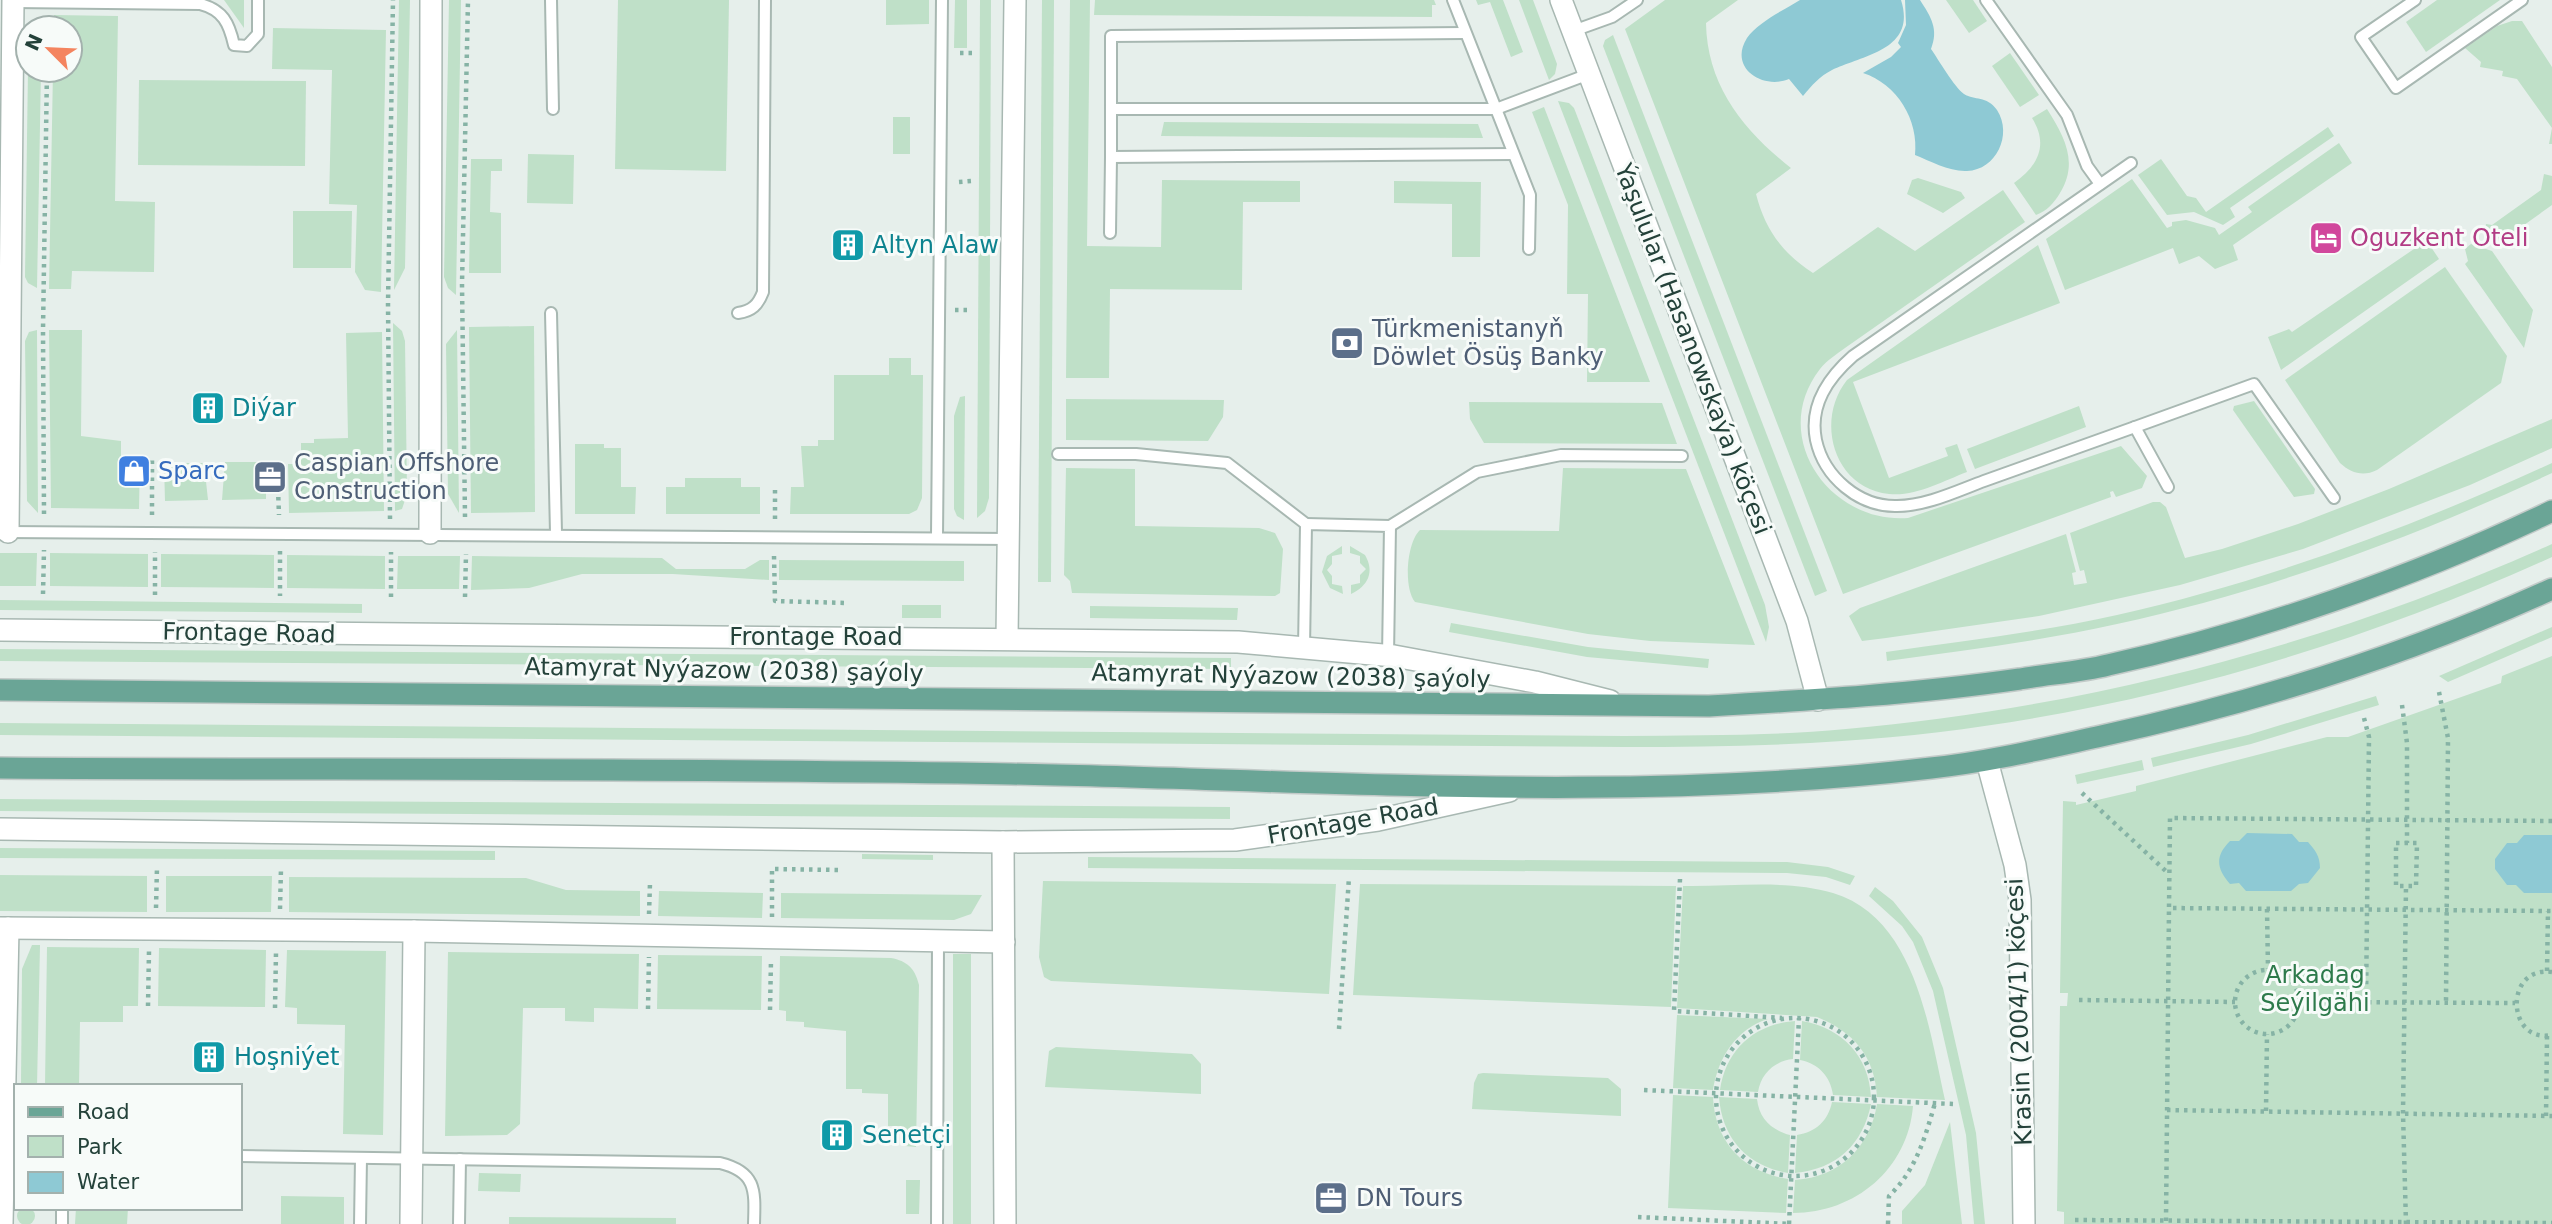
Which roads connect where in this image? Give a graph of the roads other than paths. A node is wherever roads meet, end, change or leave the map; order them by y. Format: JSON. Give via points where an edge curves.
{"nodes":[{"id":1,"x":258,"y":0,"type":"edge"},
{"id":2,"x":431,"y":0,"type":"edge"},
{"id":3,"x":551,"y":0,"type":"edge"},
{"id":4,"x":765,"y":0,"type":"edge"},
{"id":5,"x":942,"y":0,"type":"edge"},
{"id":6,"x":1015,"y":0,"type":"edge"},
{"id":7,"x":1453,"y":0,"type":"edge"},
{"id":8,"x":1561,"y":0,"type":"edge"},
{"id":9,"x":1637,"y":0,"type":"edge"},
{"id":10,"x":1986,"y":0,"type":"edge"},
{"id":11,"x":2415,"y":0,"type":"edge"},
{"id":12,"x":2522,"y":0,"type":"edge"},
{"id":13,"x":13,"y":1,"type":"edge"},
{"id":14,"x":6,"y":29,"type":"edge"},
{"id":15,"x":1573,"y":31,"type":"junction"},
{"id":16,"x":1464,"y":33,"type":"junction"},
{"id":17,"x":1589,"y":74,"type":"junction"},
{"id":18,"x":553,"y":109,"type":"dead end"},
{"id":19,"x":1111,"y":109,"type":"junction"},
{"id":20,"x":1496,"y":109,"type":"junction"},
{"id":21,"x":1513,"y":154,"type":"junction"},
{"id":22,"x":1111,"y":157,"type":"junction"},
{"id":23,"x":2131,"y":163,"type":"dead end"},
{"id":24,"x":2100,"y":184,"type":"junction"},
{"id":25,"x":1110,"y":233,"type":"dead end"},
{"id":26,"x":1529,"y":248,"type":"dead end"},
{"id":27,"x":551,"y":313,"type":"dead end"},
{"id":28,"x":738,"y":313,"type":"dead end"},
{"id":29,"x":2135,"y":427,"type":"junction"},
{"id":30,"x":1058,"y":454,"type":"dead end"},
{"id":31,"x":1682,"y":456,"type":"dead end"},
{"id":32,"x":2168,"y":487,"type":"dead end"},
{"id":33,"x":2334,"y":498,"type":"dead end"},
{"id":34,"x":2552,"y":511,"type":"edge"},
{"id":35,"x":1306,"y":524,"type":"junction"},
{"id":36,"x":1390,"y":526,"type":"junction"},
{"id":37,"x":4,"y":532,"type":"edge"},
{"id":38,"x":430,"y":533,"type":"junction"},
{"id":39,"x":555,"y":533,"type":"junction"},
{"id":40,"x":937,"y":536,"type":"junction"},
{"id":41,"x":1010,"y":539,"type":"junction"},
{"id":42,"x":2552,"y":589,"type":"edge"},
{"id":43,"x":0,"y":630,"type":"edge"},
{"id":44,"x":1007,"y":639,"type":"junction"},
{"id":45,"x":1304,"y":648,"type":"junction"},
{"id":46,"x":1388,"y":656,"type":"junction"},
{"id":47,"x":0,"y":690,"type":"edge"},
{"id":48,"x":1818,"y":700,"type":"junction"},
{"id":49,"x":1625,"y":705,"type":"junction"},
{"id":50,"x":1987,"y":761,"type":"junction"},
{"id":51,"x":0,"y":768,"type":"edge"},
{"id":52,"x":1529,"y":787,"type":"junction"},
{"id":53,"x":0,"y":829,"type":"edge"},
{"id":54,"x":1003,"y":842,"type":"junction"},
{"id":55,"x":4,"y":928,"type":"edge"},
{"id":56,"x":414,"y":931,"type":"junction"},
{"id":57,"x":938,"y":941,"type":"junction"},
{"id":58,"x":1004,"y":942,"type":"junction"},
{"id":59,"x":242,"y":1156,"type":"edge"},
{"id":60,"x":361,"y":1158,"type":"junction"},
{"id":61,"x":412,"y":1158,"type":"junction"},
{"id":62,"x":460,"y":1159,"type":"junction"},
{"id":63,"x":6,"y":1163,"type":"edge"},
{"id":64,"x":2,"y":1224,"type":"edge"},
{"id":65,"x":360,"y":1224,"type":"edge"},
{"id":66,"x":411,"y":1224,"type":"edge"},
{"id":67,"x":459,"y":1224,"type":"edge"},
{"id":68,"x":754,"y":1224,"type":"edge"},
{"id":69,"x":937,"y":1224,"type":"edge"},
{"id":70,"x":1005,"y":1224,"type":"edge"},
{"id":71,"x":2024,"y":1224,"type":"edge"}],
"edges":[{"from":1,"to":13,"type":"lane","via":[[258,34],[247,46],[234,45],[224,16],[200,4]]},
{"from":2,"to":38,"type":"street"},
{"from":3,"to":18,"type":"lane"},
{"from":4,"to":28,"type":"lane","via":[[763,292],[759,303]]},
{"from":5,"to":40,"type":"lane"},
{"from":6,"to":41,"type":"street"},
{"from":7,"to":16,"type":"lane"},
{"from":8,"to":15,"type":"street","name":"Ýaşulular (Hasanowskaýa) köçesi"},
{"from":9,"to":15,"type":"lane","via":[[1612,17]]},
{"from":10,"to":24,"type":"lane","via":[[2067,115],[2087,166]]},
{"from":11,"to":12,"type":"lane","via":[[2361,37],[2396,88]]},
{"from":13,"to":14,"type":"street"},
{"from":14,"to":37,"type":"street"},
{"from":15,"to":17,"type":"street","name":"Ýaşulular (Hasanowskaýa) köçesi"},
{"from":16,"to":19,"type":"lane","via":[[1111,36]]},
{"from":16,"to":20,"type":"lane"},
{"from":17,"to":20,"type":"lane"},
{"from":17,"to":48,"type":"street","name":"Ýaşulular (Hasanowskaýa) köçesi","via":[[1797,621]]},
{"from":19,"to":20,"type":"lane"},
{"from":19,"to":22,"type":"lane"},
{"from":20,"to":21,"type":"lane"},
{"from":21,"to":22,"type":"lane"},
{"from":21,"to":26,"type":"lane","via":[[1530,195]]},
{"from":22,"to":25,"type":"lane"},
{"from":23,"to":24,"type":"lane"},
{"from":24,"to":29,"type":"lane","via":[[1837,370],[1819,402],[1816,442],[1830,471],[1849,491],[1875,504],[1895,506],[1945,495]]},
{"from":27,"to":39,"type":"lane"},
{"from":29,"to":32,"type":"lane"},
{"from":29,"to":33,"type":"lane","via":[[2254,384]]},
{"from":30,"to":35,"type":"lane","via":[[1136,454],[1227,463]]},
{"from":31,"to":36,"type":"lane","via":[[1560,455],[1477,472]]},
{"from":34,"to":48,"type":"main road","name":"Atamyrat Nyýazow (2038) şaýoly","via":[[2497,538],[2371,586],[2107,666],[1933,691]]},
{"from":35,"to":36,"type":"lane"},
{"from":35,"to":45,"type":"lane"},
{"from":36,"to":46,"type":"lane"},
{"from":37,"to":38,"type":"lane"},
{"from":38,"to":39,"type":"lane"},
{"from":39,"to":40,"type":"lane"},
{"from":40,"to":41,"type":"lane"},
{"from":41,"to":44,"type":"street"},
{"from":42,"to":50,"type":"main road","via":[[2449,634],[2314,682],[2153,725]]},
{"from":43,"to":44,"type":"street","name":"Frontage Road"},
{"from":44,"to":45,"type":"street","name":"Frontage Road","via":[[1238,642]]},
{"from":45,"to":46,"type":"street","name":"Frontage Road"},
{"from":46,"to":49,"type":"street","name":"Frontage Road","via":[[1535,682]]},
{"from":47,"to":49,"type":"main road","name":"Atamyrat Nyýazow (2038) şaýoly"},
{"from":48,"to":49,"type":"main road","name":"Atamyrat Nyýazow (2038) şaýoly"},
{"from":50,"to":52,"type":"main road","via":[[1744,785]]},
{"from":50,"to":71,"type":"street","name":"Krasin (2004/1) köçesi","via":[[2020,900]]},
{"from":51,"to":52,"type":"main road","via":[[991,774]]},
{"from":52,"to":54,"type":"street","name":"Frontage Road","via":[[1378,820],[1235,840]]},
{"from":53,"to":54,"type":"street","name":"Frontage Road"},
{"from":54,"to":58,"type":"street"},
{"from":55,"to":56,"type":"street"},
{"from":55,"to":63,"type":"street"},
{"from":56,"to":57,"type":"street"},
{"from":56,"to":61,"type":"street"},
{"from":57,"to":58,"type":"street"},
{"from":57,"to":69,"type":"lane"},
{"from":58,"to":70,"type":"street"},
{"from":59,"to":60,"type":"lane"},
{"from":60,"to":61,"type":"lane"},
{"from":60,"to":65,"type":"lane"},
{"from":61,"to":62,"type":"lane"},
{"from":61,"to":66,"type":"street"},
{"from":62,"to":67,"type":"lane"},
{"from":62,"to":68,"type":"lane","via":[[720,1163],[734,1167],[751,1181]]},
{"from":63,"to":64,"type":"street"}]}
